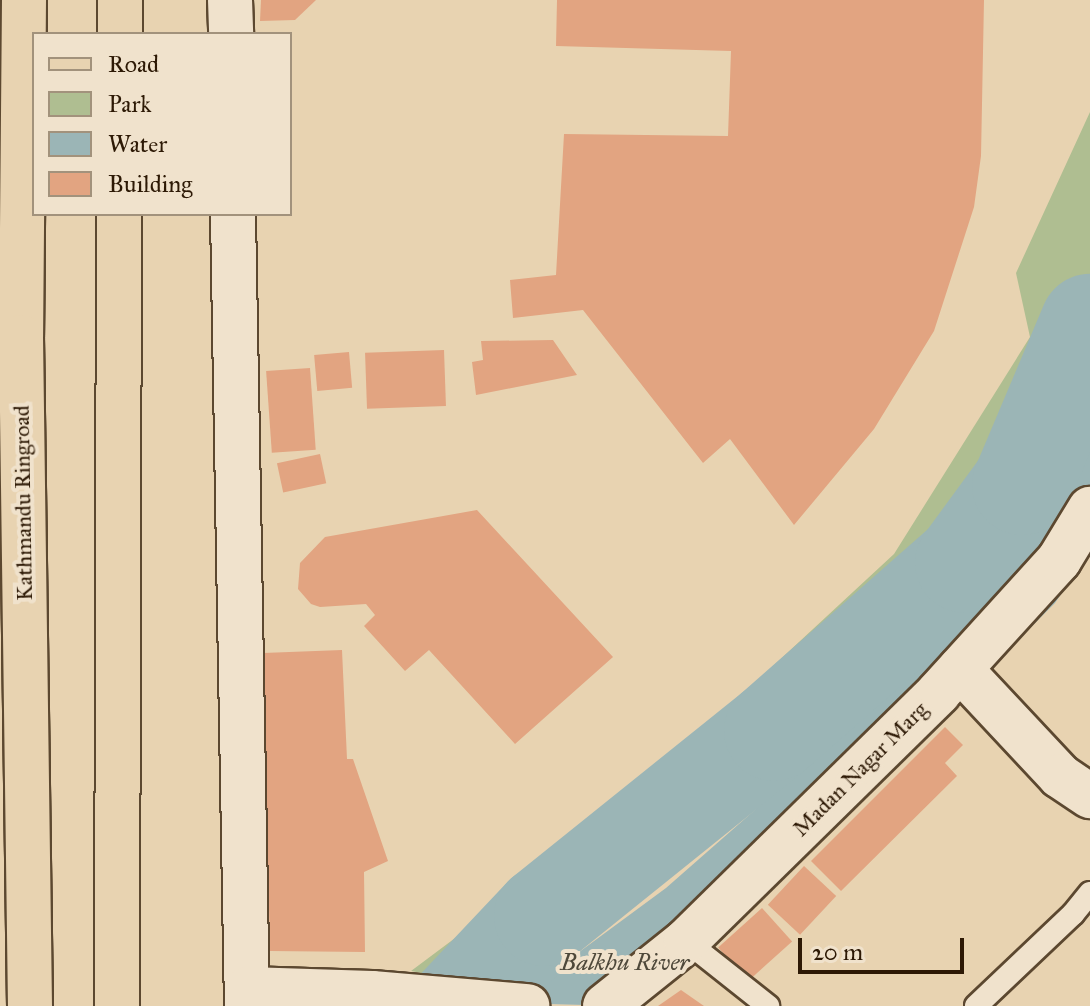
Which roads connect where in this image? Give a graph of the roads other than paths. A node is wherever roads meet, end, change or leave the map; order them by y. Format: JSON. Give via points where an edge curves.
{"nodes":[{"id":1,"x":24,"y":0,"type":"edge"},
{"id":2,"x":120,"y":0,"type":"edge"},
{"id":3,"x":230,"y":0,"type":"edge"},
{"id":4,"x":120,"y":32,"type":"edge"},
{"id":5,"x":231,"y":32,"type":"edge"},
{"id":6,"x":119,"y":216,"type":"edge"},
{"id":7,"x":233,"y":216,"type":"edge"},
{"id":8,"x":1090,"y":509,"type":"edge"},
{"id":9,"x":970,"y":678,"type":"junction"},
{"id":10,"x":1090,"y":796,"type":"edge"},
{"id":11,"x":1090,"y":893,"type":"edge"},
{"id":12,"x":686,"y":941,"type":"junction"},
{"id":13,"x":348,"y":997,"type":"edge"},
{"id":14,"x":247,"y":998,"type":"edge"},
{"id":15,"x":30,"y":1006,"type":"edge"},
{"id":16,"x":117,"y":1006,"type":"edge"},
{"id":17,"x":527,"y":1006,"type":"edge"},
{"id":18,"x":605,"y":1006,"type":"edge"},
{"id":19,"x":768,"y":1006,"type":"edge"},
{"id":20,"x":976,"y":1006,"type":"edge"}],
"edges":[{"from":1,"to":15,"type":"main road","name":"Kathmandu Ringroad","via":[[21,337]]},
{"from":2,"to":4,"type":"main road"},
{"from":3,"to":5,"type":"street"},
{"from":6,"to":16,"type":"main road"},
{"from":7,"to":14,"type":"street"},
{"from":8,"to":9,"type":"street","name":"Madan Nagar Marg","via":[[1059,560]]},
{"from":9,"to":10,"type":"street","via":[[1060,776]]},
{"from":9,"to":12,"type":"street","name":"Madan Nagar Marg"},
{"from":11,"to":20,"type":"lane"},
{"from":12,"to":18,"type":"street","name":"Madan Nagar Marg"},
{"from":12,"to":19,"type":"lane"},
{"from":13,"to":14,"type":"street"},
{"from":13,"to":17,"type":"street"}]}
